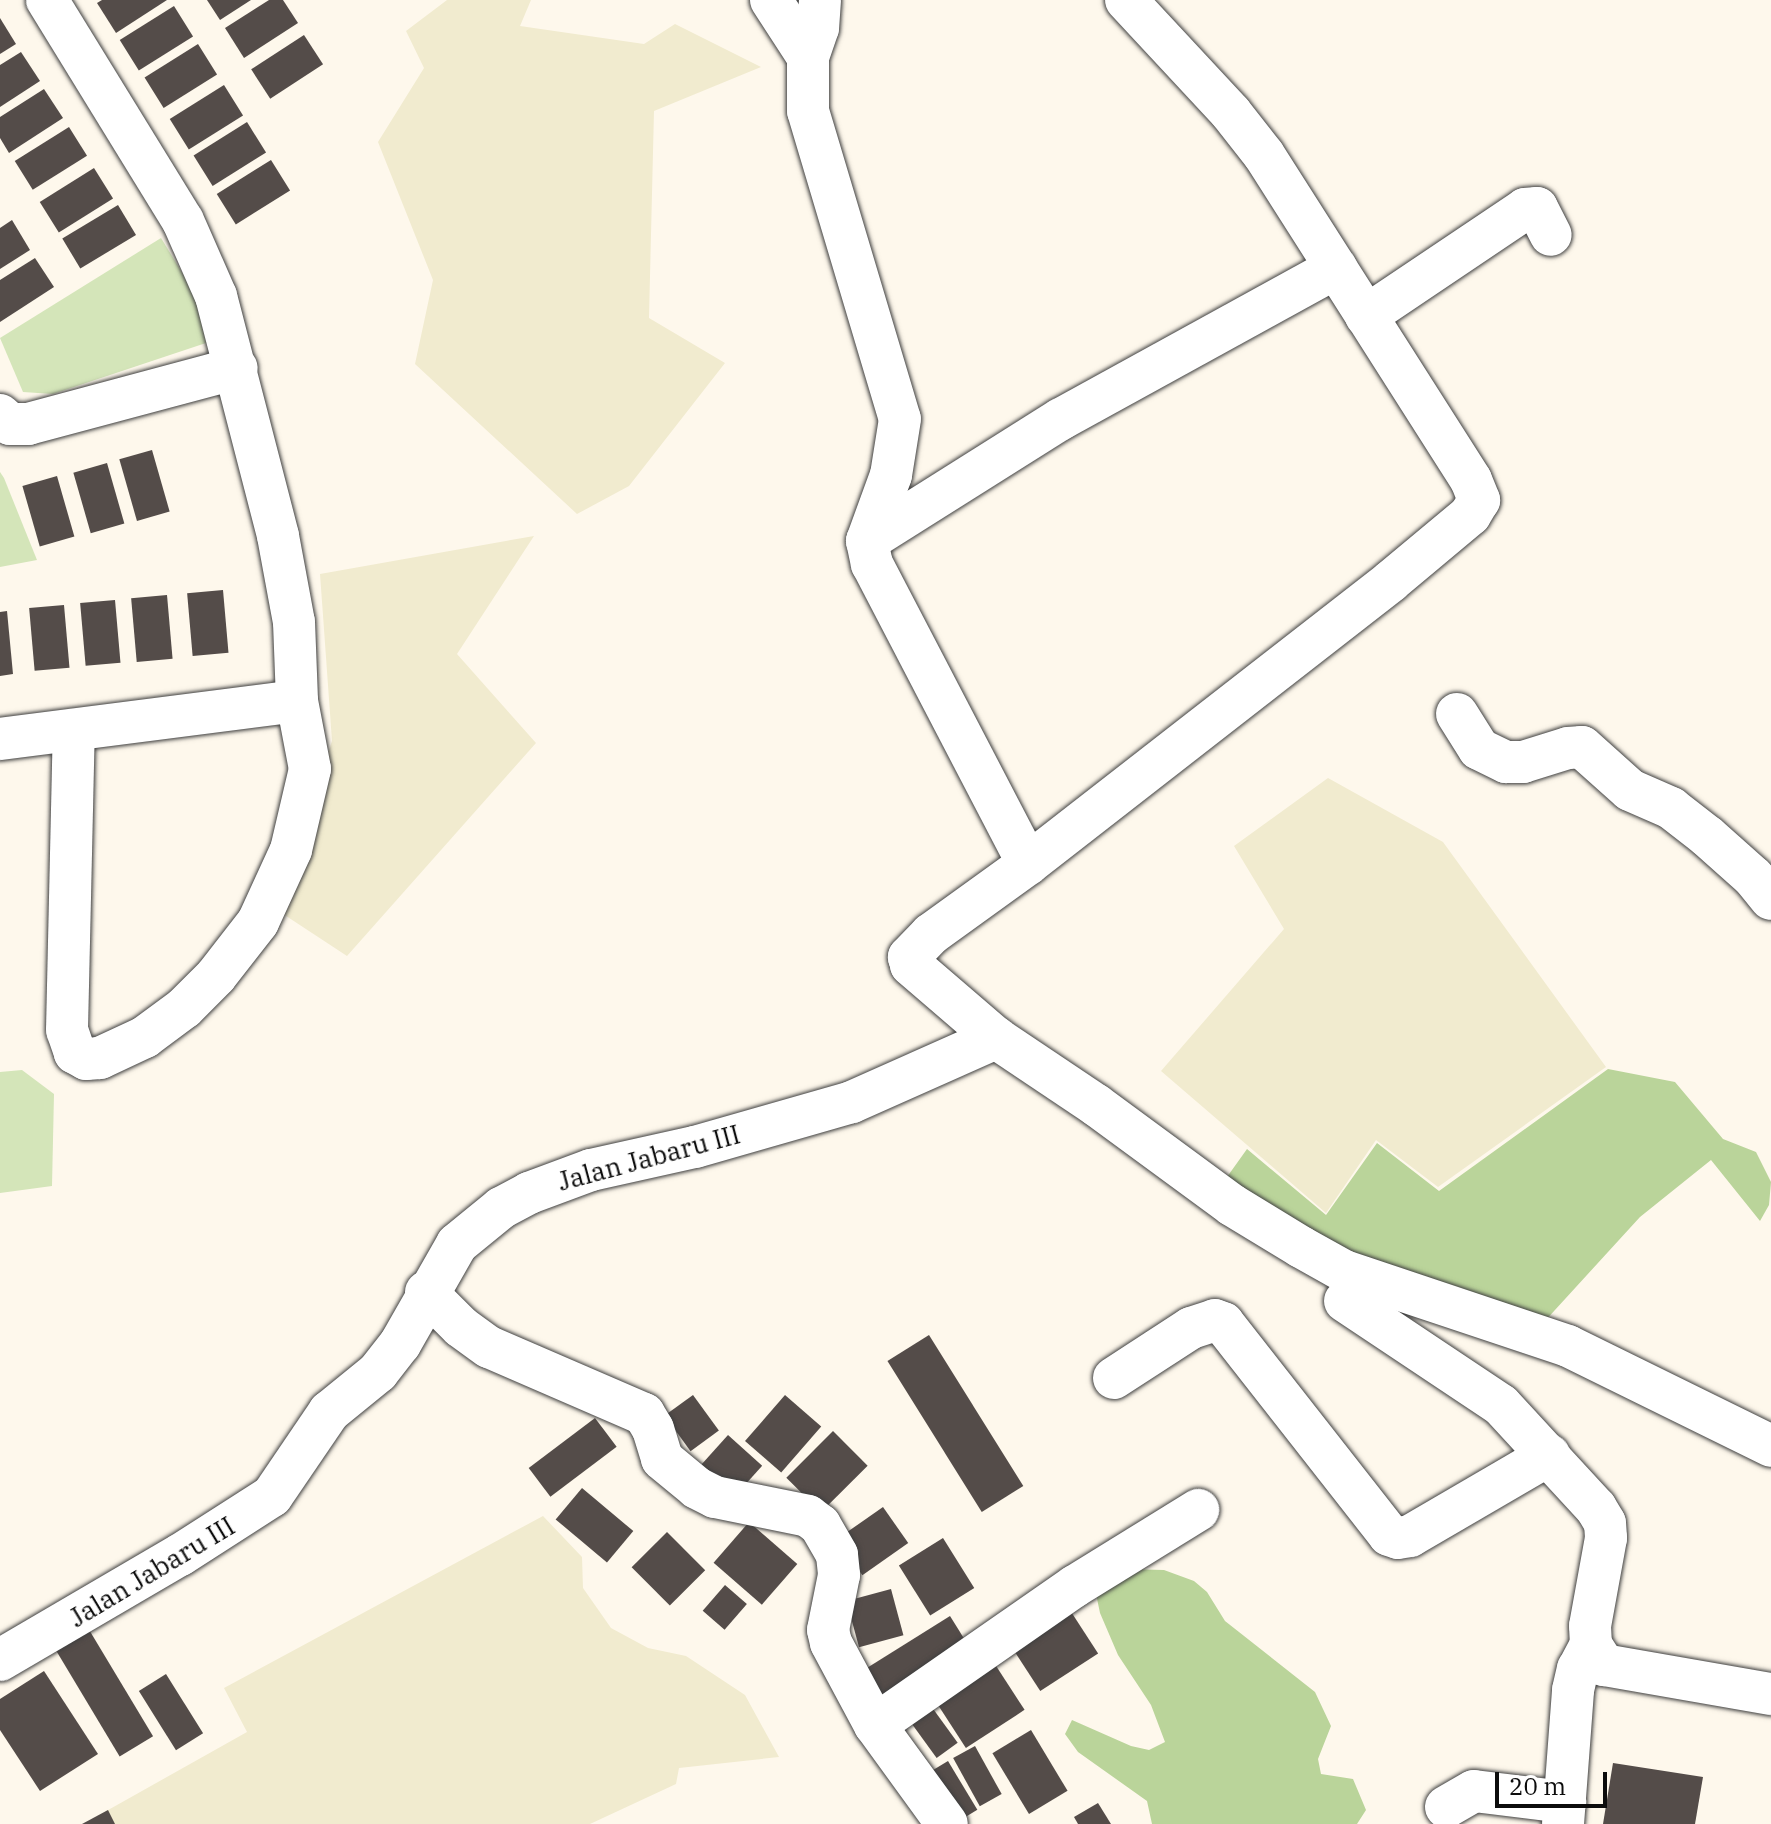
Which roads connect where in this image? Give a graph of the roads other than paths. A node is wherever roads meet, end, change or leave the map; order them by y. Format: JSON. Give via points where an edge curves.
{"nodes":[{"id":1,"x":47,"y":0,"type":"edge"},
{"id":2,"x":771,"y":0,"type":"edge"},
{"id":3,"x":820,"y":0,"type":"edge"},
{"id":4,"x":1126,"y":0,"type":"edge"},
{"id":5,"x":808,"y":57,"type":"junction"},
{"id":6,"x":1551,"y":235,"type":"dead end"},
{"id":7,"x":1336,"y":268,"type":"junction"},
{"id":8,"x":1366,"y":316,"type":"junction"},
{"id":9,"x":237,"y":368,"type":"junction"},
{"id":10,"x":0,"y":415,"type":"edge"},
{"id":11,"x":867,"y":541,"type":"junction"},
{"id":12,"x":297,"y":701,"type":"junction"},
{"id":13,"x":1457,"y":714,"type":"dead end"},
{"id":14,"x":74,"y":730,"type":"junction"},
{"id":15,"x":0,"y":739,"type":"edge"},
{"id":16,"x":1028,"y":864,"type":"junction"},
{"id":17,"x":1771,"y":899,"type":"edge"},
{"id":18,"x":996,"y":1038,"type":"junction"},
{"id":19,"x":426,"y":1292,"type":"junction"},
{"id":20,"x":1345,"y":1301,"type":"dead end"},
{"id":21,"x":1114,"y":1378,"type":"dead end"},
{"id":22,"x":1771,"y":1446,"type":"edge"},
{"id":23,"x":1549,"y":1455,"type":"junction"},
{"id":24,"x":1198,"y":1510,"type":"dead end"},
{"id":25,"x":1591,"y":1645,"type":"junction"},
{"id":26,"x":0,"y":1660,"type":"edge"},
{"id":27,"x":1771,"y":1694,"type":"edge"},
{"id":28,"x":875,"y":1725,"type":"junction"},
{"id":29,"x":1446,"y":1807,"type":"dead end"},
{"id":30,"x":1564,"y":1813,"type":"edge"},
{"id":31,"x":947,"y":1824,"type":"edge"}],
"edges":[{"from":1,"to":9,"type":"street","via":[[183,221],[216,296]]},
{"from":2,"to":5,"type":"street"},
{"from":3,"to":5,"type":"street"},
{"from":4,"to":7,"type":"street","via":[[1264,155]]},
{"from":5,"to":11,"type":"street","via":[[808,111],[900,419],[891,475]]},
{"from":6,"to":8,"type":"street","via":[[1537,208],[1525,209]]},
{"from":7,"to":8,"type":"street"},
{"from":7,"to":11,"type":"street","via":[[1061,419]]},
{"from":8,"to":16,"type":"street","via":[[1471,480],[1479,500],[1476,508],[1390,582]]},
{"from":9,"to":10,"type":"street","via":[[28,424],[10,424]]},
{"from":9,"to":12,"type":"street","via":[[284,564],[294,622]]},
{"from":11,"to":16,"type":"street","via":[[872,564]]},
{"from":12,"to":14,"type":"street"},
{"from":12,"to":14,"type":"street","via":[[310,769],[306,794],[291,850],[258,922],[184,1008],[145,1037],[86,1059],[75,1053],[67,1030]]},
{"from":13,"to":17,"type":"street","via":[[1479,749],[1506,762],[1582,747],[1630,790],[1671,808],[1707,836]]},
{"from":14,"to":15,"type":"street"},
{"from":16,"to":18,"type":"street","via":[[931,934],[909,957],[919,974]]},
{"from":18,"to":19,"type":"street","name":"Jalan Jabaru III","via":[[852,1102],[591,1170],[529,1193],[469,1232]]},
{"from":18,"to":22,"type":"street","via":[[1232,1205],[1344,1271],[1568,1346]]},
{"from":19,"to":26,"type":"street","name":"Jalan Jabaru III","via":[[378,1372],[329,1412],[287,1478],[261,1506]]},
{"from":19,"to":28,"type":"street","via":[[489,1347],[644,1414],[662,1459],[697,1488],[715,1497],[808,1516],[820,1525],[838,1565],[828,1630],[831,1643]]},
{"from":20,"to":23,"type":"street","via":[[1501,1405]]},
{"from":21,"to":23,"type":"street","via":[[1191,1328],[1215,1320],[1223,1323],[1389,1535],[1398,1538],[1410,1536]]},
{"from":23,"to":25,"type":"street","via":[[1605,1523]]},
{"from":24,"to":28,"type":"street","via":[[1075,1586]]},
{"from":25,"to":27,"type":"street","via":[[1604,1665],[1620,1670]]},
{"from":25,"to":30,"type":"street","via":[[1573,1690]]},
{"from":28,"to":31,"type":"street"},
{"from":29,"to":30,"type":"street","via":[[1474,1791]]}]}
